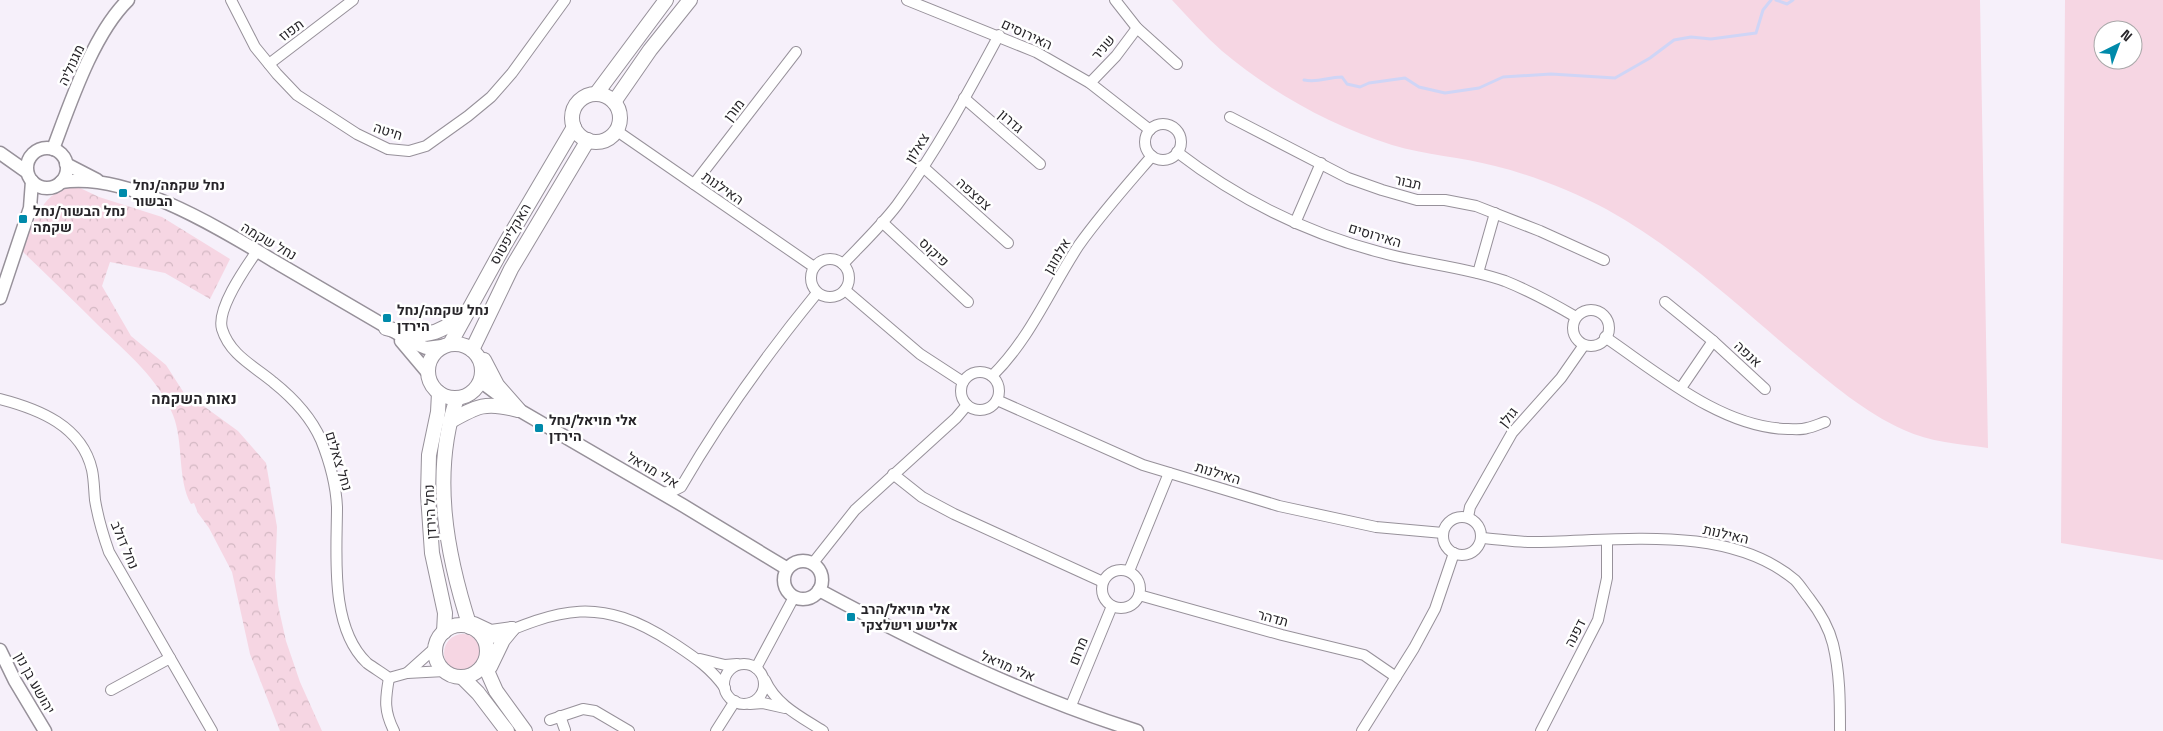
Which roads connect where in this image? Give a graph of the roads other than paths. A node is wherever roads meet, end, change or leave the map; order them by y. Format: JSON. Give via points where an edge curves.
{"nodes":[{"id":1,"x":128,"y":0,"type":"edge"},
{"id":2,"x":230,"y":0,"type":"edge"},
{"id":3,"x":353,"y":0,"type":"edge"},
{"id":4,"x":565,"y":0,"type":"edge"},
{"id":5,"x":666,"y":0,"type":"edge"},
{"id":6,"x":690,"y":0,"type":"edge"},
{"id":7,"x":1115,"y":0,"type":"edge"},
{"id":8,"x":911,"y":1,"type":"edge"},
{"id":9,"x":1137,"y":28,"type":"junction"},
{"id":10,"x":999,"y":35,"type":"junction"},
{"id":11,"x":796,"y":52,"type":"dead end"},
{"id":12,"x":269,"y":64,"type":"junction"},
{"id":13,"x":1177,"y":64,"type":"dead end"},
{"id":14,"x":1090,"y":83,"type":"junction"},
{"id":15,"x":596,"y":94,"type":"junction"},
{"id":16,"x":964,"y":98,"type":"junction"},
{"id":17,"x":614,"y":102,"type":"junction"},
{"id":18,"x":1230,"y":117,"type":"dead end"},
{"id":19,"x":574,"y":127,"type":"junction"},
{"id":20,"x":1150,"y":130,"type":"junction"},
{"id":21,"x":617,"y":131,"type":"junction"},
{"id":22,"x":588,"y":140,"type":"junction"},
{"id":23,"x":54,"y":149,"type":"junction"},
{"id":24,"x":0,"y":152,"type":"edge"},
{"id":25,"x":1177,"y":152,"type":"junction"},
{"id":26,"x":32,"y":154,"type":"junction"},
{"id":27,"x":1152,"y":156,"type":"junction"},
{"id":28,"x":1321,"y":163,"type":"junction"},
{"id":29,"x":66,"y":164,"type":"junction"},
{"id":30,"x":1040,"y":164,"type":"dead end"},
{"id":31,"x":922,"y":166,"type":"junction"},
{"id":32,"x":30,"y":176,"type":"junction"},
{"id":33,"x":103,"y":183,"type":"junction"},
{"id":34,"x":694,"y":184,"type":"junction"},
{"id":35,"x":56,"y":185,"type":"junction"},
{"id":36,"x":30,"y":208,"type":"junction"},
{"id":37,"x":1495,"y":213,"type":"junction"},
{"id":38,"x":882,"y":222,"type":"junction"},
{"id":39,"x":1295,"y":223,"type":"junction"},
{"id":40,"x":1008,"y":243,"type":"dead end"},
{"id":41,"x":257,"y":251,"type":"junction"},
{"id":42,"x":1604,"y":260,"type":"dead end"},
{"id":43,"x":843,"y":264,"type":"junction"},
{"id":44,"x":814,"y":267,"type":"junction"},
{"id":45,"x":1478,"y":274,"type":"junction"},
{"id":46,"x":845,"y":290,"type":"junction"},
{"id":47,"x":817,"y":292,"type":"junction"},
{"id":48,"x":0,"y":298,"type":"edge"},
{"id":49,"x":968,"y":302,"type":"dead end"},
{"id":50,"x":1665,"y":302,"type":"dead end"},
{"id":51,"x":470,"y":307,"type":"junction"},
{"id":52,"x":1576,"y":317,"type":"junction"},
{"id":53,"x":386,"y":328,"type":"junction"},
{"id":54,"x":481,"y":330,"type":"junction"},
{"id":55,"x":1606,"y":337,"type":"junction"},
{"id":56,"x":1713,"y":341,"type":"junction"},
{"id":57,"x":446,"y":345,"type":"junction"},
{"id":58,"x":1584,"y":345,"type":"junction"},
{"id":59,"x":472,"y":350,"type":"junction"},
{"id":60,"x":428,"y":372,"type":"junction"},
{"id":61,"x":992,"y":376,"type":"junction"},
{"id":62,"x":480,"y":381,"type":"junction"},
{"id":63,"x":962,"y":382,"type":"junction"},
{"id":64,"x":1681,"y":388,"type":"junction"},
{"id":65,"x":1765,"y":388,"type":"dead end"},
{"id":66,"x":439,"y":393,"type":"junction"},
{"id":67,"x":0,"y":398,"type":"edge"},
{"id":68,"x":457,"y":398,"type":"junction"},
{"id":69,"x":997,"y":400,"type":"junction"},
{"id":70,"x":967,"y":405,"type":"junction"},
{"id":71,"x":519,"y":410,"type":"junction"},
{"id":72,"x":449,"y":422,"type":"junction"},
{"id":73,"x":1825,"y":422,"type":"dead end"},
{"id":74,"x":1169,"y":473,"type":"junction"},
{"id":75,"x":893,"y":474,"type":"junction"},
{"id":76,"x":681,"y":487,"type":"junction"},
{"id":77,"x":662,"y":493,"type":"junction"},
{"id":78,"x":684,"y":506,"type":"junction"},
{"id":79,"x":1468,"y":517,"type":"junction"},
{"id":80,"x":1443,"y":533,"type":"junction"},
{"id":81,"x":1482,"y":538,"type":"junction"},
{"id":82,"x":1607,"y":541,"type":"junction"},
{"id":83,"x":1454,"y":554,"type":"junction"},
{"id":84,"x":813,"y":563,"type":"junction"},
{"id":85,"x":786,"y":568,"type":"junction"},
{"id":86,"x":1129,"y":571,"type":"junction"},
{"id":87,"x":1103,"y":582,"type":"junction"},
{"id":88,"x":819,"y":590,"type":"junction"},
{"id":89,"x":1139,"y":595,"type":"junction"},
{"id":90,"x":794,"y":597,"type":"junction"},
{"id":91,"x":1112,"y":606,"type":"junction"},
{"id":92,"x":469,"y":624,"type":"junction"},
{"id":93,"x":512,"y":629,"type":"junction"},
{"id":94,"x":444,"y":632,"type":"junction"},
{"id":95,"x":485,"y":641,"type":"junction"},
{"id":96,"x":436,"y":647,"type":"junction"},
{"id":97,"x":0,"y":650,"type":"edge"},
{"id":98,"x":694,"y":657,"type":"junction"},
{"id":99,"x":170,"y":658,"type":"junction"},
{"id":100,"x":739,"y":664,"type":"junction"},
{"id":101,"x":756,"y":668,"type":"junction"},
{"id":102,"x":486,"y":669,"type":"junction"},
{"id":103,"x":445,"y":671,"type":"junction"},
{"id":104,"x":408,"y":673,"type":"junction"},
{"id":105,"x":462,"y":677,"type":"junction"},
{"id":106,"x":1396,"y":677,"type":"junction"},
{"id":107,"x":389,"y":678,"type":"junction"},
{"id":108,"x":764,"y":678,"type":"junction"},
{"id":109,"x":725,"y":688,"type":"junction"},
{"id":110,"x":111,"y":690,"type":"dead end"},
{"id":111,"x":734,"y":701,"type":"junction"},
{"id":112,"x":747,"y":704,"type":"junction"},
{"id":113,"x":1070,"y":708,"type":"junction"},
{"id":114,"x":788,"y":709,"type":"junction"},
{"id":115,"x":565,"y":730,"type":"dead end"},
{"id":116,"x":45,"y":731,"type":"edge"},
{"id":117,"x":212,"y":731,"type":"edge"},
{"id":118,"x":394,"y":731,"type":"edge"},
{"id":119,"x":507,"y":731,"type":"edge"},
{"id":120,"x":524,"y":731,"type":"edge"},
{"id":121,"x":629,"y":731,"type":"edge"},
{"id":122,"x":716,"y":731,"type":"edge"},
{"id":123,"x":823,"y":731,"type":"edge"},
{"id":124,"x":1138,"y":731,"type":"edge"},
{"id":125,"x":1362,"y":731,"type":"edge"},
{"id":126,"x":1541,"y":731,"type":"edge"},
{"id":127,"x":1840,"y":731,"type":"edge"}],
"edges":[{"from":1,"to":23,"type":"street","name":"מגנוליה","via":[[106,27],[76,90]]},
{"from":2,"to":12,"type":"street","name":"חיטה","via":[[255,47]]},
{"from":3,"to":12,"type":"street","name":"תפוז"},
{"from":4,"to":12,"type":"street","name":"חיטה","via":[[512,73],[490,97],[426,146],[409,151],[388,149],[357,134],[297,95]]},
{"from":5,"to":15,"type":"main road"},
{"from":6,"to":17,"type":"main road"},
{"from":7,"to":9,"type":"street"},
{"from":8,"to":10,"type":"street","name":"האירוסים"},
{"from":9,"to":13,"type":"street"},
{"from":9,"to":14,"type":"street","name":"שניר"},
{"from":10,"to":14,"type":"street","name":"האירוסים"},
{"from":10,"to":16,"type":"street","name":"צאלון"},
{"from":11,"to":34,"type":"street","name":"מורן"},
{"from":14,"to":20,"type":"street","name":"האירוסים"},
{"from":15,"to":17,"type":"main road","via":[[604,94]]},
{"from":15,"to":19,"type":"main road","via":[[584,97],[574,108]]},
{"from":16,"to":30,"type":"street","name":"גדרון"},
{"from":16,"to":31,"type":"street","name":"צאלון"},
{"from":17,"to":21,"type":"main road","via":[[621,116]]},
{"from":18,"to":28,"type":"street","name":"תבור"},
{"from":19,"to":22,"type":"main road","via":[[580,136]]},
{"from":19,"to":51,"type":"main road","name":"האקליפטוס"},
{"from":20,"to":25,"type":"street","via":[[1163,124],[1174,128],[1182,142]]},
{"from":20,"to":27,"type":"street","via":[[1145,142]]},
{"from":21,"to":22,"type":"main road","via":[[601,142]]},
{"from":21,"to":34,"type":"street","name":"האילנות"},
{"from":22,"to":54,"type":"main road","name":"האקליפטוס","via":[[511,269]]},
{"from":23,"to":26,"type":"street","via":[[41,149]]},
{"from":23,"to":29,"type":"street"},
{"from":24,"to":26,"type":"street"},
{"from":24,"to":32,"type":"street"},
{"from":25,"to":27,"type":"street","via":[[1162,160]]},
{"from":25,"to":39,"type":"street","name":"האירוסים","via":[[1247,199]]},
{"from":26,"to":32,"type":"street"},
{"from":27,"to":61,"type":"street","name":"אלמוגן","via":[[1079,246],[1024,339]]},
{"from":28,"to":37,"type":"street","name":"תבור","via":[[1348,178],[1382,190],[1417,200],[1445,200],[1476,206]]},
{"from":28,"to":39,"type":"street"},
{"from":29,"to":33,"type":"street","name":"נחל שקמה"},
{"from":29,"to":35,"type":"street","via":[[65,177]]},
{"from":31,"to":38,"type":"street","name":"צאלון"},
{"from":31,"to":40,"type":"street","name":"צפצפה"},
{"from":32,"to":35,"type":"street","via":[[38,185]]},
{"from":32,"to":36,"type":"street"},
{"from":33,"to":35,"type":"street","name":"נחל שקמה","via":[[79,180]]},
{"from":33,"to":41,"type":"street","name":"נחל שקמה","via":[[166,203]]},
{"from":34,"to":44,"type":"street","name":"האילנות"},
{"from":35,"to":36,"type":"street"},
{"from":36,"to":48,"type":"street"},
{"from":37,"to":42,"type":"street","name":"תבור"},
{"from":37,"to":45,"type":"street"},
{"from":38,"to":43,"type":"street","name":"צאלון"},
{"from":38,"to":49,"type":"street","name":"פיקוס"},
{"from":39,"to":45,"type":"street","name":"האירוסים","via":[[1382,253]]},
{"from":41,"to":53,"type":"street","name":"נחל שקמה"},
{"from":41,"to":107,"type":"street","name":"נחל צאלים","via":[[227,303],[220,319],[222,328],[232,347],[247,364],[295,401],[321,440],[337,505],[336,566],[342,614],[350,637],[366,662]]},
{"from":43,"to":44,"type":"street","via":[[830,259]]},
{"from":43,"to":46,"type":"street","via":[[849,274]]},
{"from":44,"to":47,"type":"street","via":[[811,280]]},
{"from":45,"to":52,"type":"street","name":"האירוסים","via":[[1540,296]]},
{"from":46,"to":47,"type":"street","via":[[829,297]]},
{"from":46,"to":63,"type":"street","via":[[920,354]]},
{"from":47,"to":76,"type":"street","via":[[708,439]]},
{"from":50,"to":56,"type":"street","name":"אנפה"},
{"from":51,"to":53,"type":"main road","via":[[443,330],[428,335]]},
{"from":51,"to":57,"type":"main road","name":"האקליפטוס"},
{"from":52,"to":55,"type":"street","via":[[1587,310],[1599,312],[1608,321]]},
{"from":52,"to":58,"type":"street","via":[[1573,332]]},
{"from":53,"to":57,"type":"street","name":"נחל שקמה","via":[[426,348]]},
{"from":53,"to":60,"type":"street","name":"נחל שקמה","via":[[404,343]]},
{"from":54,"to":59,"type":"main road","name":"האקליפטוס"},
{"from":54,"to":71,"type":"main road","via":[[481,353],[488,371]]},
{"from":55,"to":58,"type":"street","via":[[1599,344]]},
{"from":55,"to":64,"type":"street"},
{"from":56,"to":64,"type":"street","name":"אנפה"},
{"from":56,"to":65,"type":"street","name":"אנפה"},
{"from":57,"to":59,"type":"main road","via":[[462,345]]},
{"from":57,"to":60,"type":"main road","via":[[432,356]]},
{"from":58,"to":79,"type":"street","name":"גולן","via":[[1561,378],[1512,433],[1470,507]]},
{"from":59,"to":62,"type":"main road","via":[[482,368]]},
{"from":60,"to":66,"type":"main road"},
{"from":61,"to":63,"type":"street","via":[[976,372]]},
{"from":61,"to":69,"type":"street","via":[[999,390]]},
{"from":62,"to":68,"type":"main road","via":[[471,393]]},
{"from":62,"to":71,"type":"street","name":"אלי מויאל"},
{"from":63,"to":70,"type":"street","via":[[961,397]]},
{"from":64,"to":73,"type":"street","via":[[1727,416],[1754,425],[1806,429]]},
{"from":66,"to":68,"type":"main road"},
{"from":66,"to":94,"type":"main road","name":"נחל הירדן","via":[[429,455],[428,495],[432,554],[445,613]]},
{"from":67,"to":99,"type":"street","name":"נחל דולב","via":[[26,405],[55,420],[74,434],[85,449],[109,552]]},
{"from":68,"to":72,"type":"main road","name":"נחל הירדן"},
{"from":69,"to":70,"type":"street","via":[[985,409],[976,410]]},
{"from":69,"to":74,"type":"street","name":"האילנות","via":[[1143,465]]},
{"from":70,"to":75,"type":"street"},
{"from":71,"to":72,"type":"main road","via":[[498,405],[478,406]]},
{"from":71,"to":77,"type":"street","name":"אלי מויאל"},
{"from":72,"to":92,"type":"main road","name":"נחל הירדן","via":[[445,453],[445,520],[449,551]]},
{"from":74,"to":80,"type":"street","name":"האילנות","via":[[1279,506],[1376,527]]},
{"from":74,"to":86,"type":"street"},
{"from":75,"to":84,"type":"street","via":[[855,510]]},
{"from":75,"to":87,"type":"street","via":[[922,497],[954,514]]},
{"from":76,"to":77,"type":"street"},
{"from":76,"to":78,"type":"street"},
{"from":77,"to":78,"type":"street","name":"אלי מויאל"},
{"from":78,"to":85,"type":"street","name":"אלי מויאל"},
{"from":79,"to":80,"type":"street","via":[[1452,520]]},
{"from":79,"to":81,"type":"street","via":[[1478,525]]},
{"from":80,"to":83,"type":"street","via":[[1444,543]]},
{"from":81,"to":82,"type":"street","name":"האילנות","via":[[1528,542]]},
{"from":81,"to":83,"type":"street","via":[[1478,548],[1470,554]]},
{"from":82,"to":126,"type":"street","name":"דפנה","via":[[1607,578],[1598,620]]},
{"from":82,"to":127,"type":"street","name":"האילנות","via":[[1702,541],[1745,552],[1771,563],[1796,581],[1818,610],[1832,642],[1840,683]]},
{"from":83,"to":106,"type":"street","via":[[1435,609]]},
{"from":84,"to":85,"type":"street","via":[[802,560]]},
{"from":84,"to":88,"type":"street","via":[[822,578]]},
{"from":85,"to":90,"type":"street","via":[[784,584]]},
{"from":86,"to":87,"type":"street","via":[[1112,572]]},
{"from":86,"to":89,"type":"street","via":[[1137,578]]},
{"from":87,"to":91,"type":"street","via":[[1103,595]]},
{"from":88,"to":90,"type":"street","via":[[812,597]]},
{"from":88,"to":113,"type":"street","name":"אלי מויאל","via":[[942,655]]},
{"from":89,"to":91,"type":"street","via":[[1127,607]]},
{"from":89,"to":106,"type":"street","name":"תדהר","via":[[1364,656]]},
{"from":90,"to":101,"type":"street"},
{"from":91,"to":113,"type":"street","name":"מרום"},
{"from":92,"to":93,"type":"main road","via":[[491,632]]},
{"from":92,"to":94,"type":"main road"},
{"from":92,"to":95,"type":"main road"},
{"from":93,"to":95,"type":"street"},
{"from":93,"to":98,"type":"street","via":[[566,612],[606,613],[637,622]]},
{"from":93,"to":102,"type":"main road"},
{"from":94,"to":96,"type":"main road"},
{"from":95,"to":102,"type":"main road"},
{"from":96,"to":103,"type":"main road","via":[[439,665]]},
{"from":96,"to":104,"type":"street"},
{"from":97,"to":116,"type":"street","name":"יהושע בן נון"},
{"from":98,"to":100,"type":"street","via":[[725,666]]},
{"from":98,"to":109,"type":"street","via":[[714,672]]},
{"from":99,"to":110,"type":"street"},
{"from":99,"to":117,"type":"street","name":"נחל דולב"},
{"from":100,"to":101,"type":"street","via":[[746,663]]},
{"from":100,"to":109,"type":"street","via":[[726,674]]},
{"from":101,"to":108,"type":"street"},
{"from":102,"to":105,"type":"main road"},
{"from":102,"to":120,"type":"main road","via":[[496,691]]},
{"from":103,"to":104,"type":"street"},
{"from":103,"to":105,"type":"main road"},
{"from":104,"to":107,"type":"street"},
{"from":105,"to":119,"type":"main road"},
{"from":106,"to":125,"type":"street"},
{"from":107,"to":118,"type":"street","via":[[386,716]]},
{"from":108,"to":112,"type":"street","via":[[763,692],[754,702]]},
{"from":108,"to":114,"type":"street","via":[[769,690]]},
{"from":109,"to":111,"type":"street"},
{"from":111,"to":112,"type":"street"},
{"from":111,"to":122,"type":"street"},
{"from":112,"to":114,"type":"street","via":[[763,703]]},
{"from":113,"to":124,"type":"street","name":"אלי מויאל"},
{"from":114,"to":123,"type":"street"},
{"from":115,"to":121,"type":"street","via":[[555,718],[584,709],[595,711]]}]}
